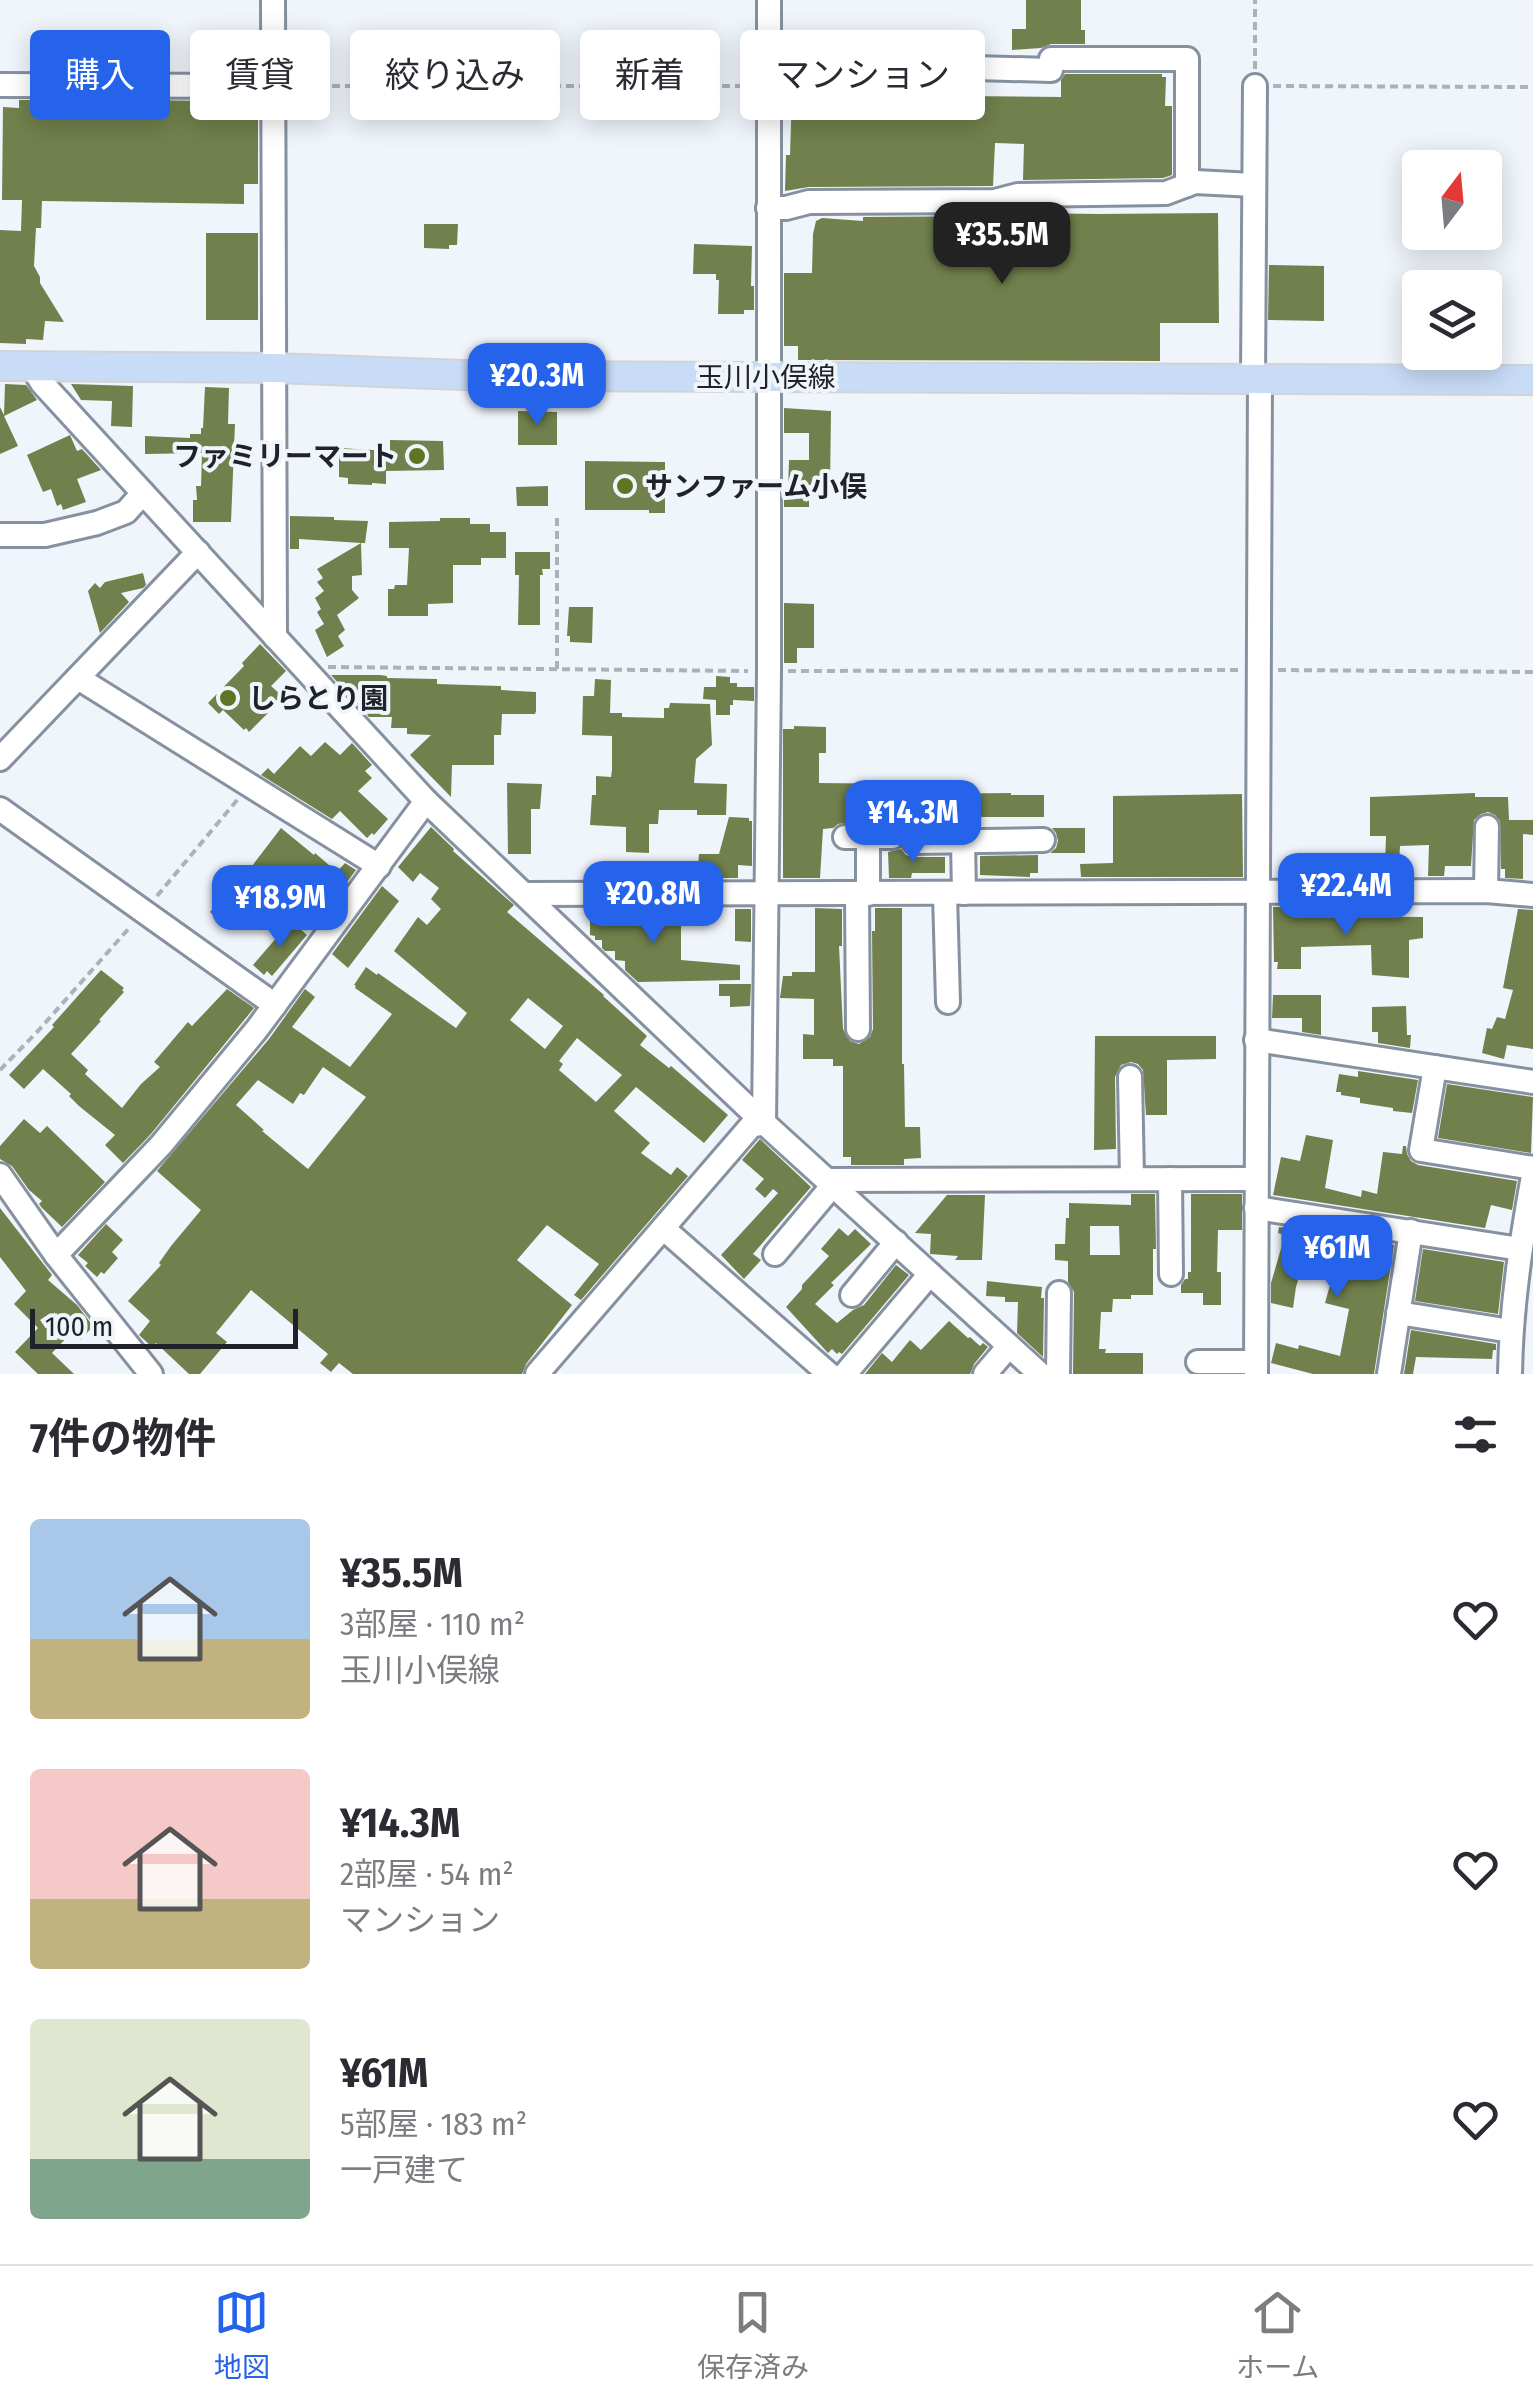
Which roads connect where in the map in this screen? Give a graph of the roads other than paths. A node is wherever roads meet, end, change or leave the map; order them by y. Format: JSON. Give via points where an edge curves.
{"nodes":[{"id":1,"x":274,"y":0,"type":"edge"},
{"id":2,"x":769,"y":0,"type":"edge"},
{"id":3,"x":274,"y":30,"type":"edge"},
{"id":4,"x":985,"y":68,"type":"edge"},
{"id":5,"x":0,"y":85,"type":"edge"},
{"id":6,"x":190,"y":86,"type":"edge"},
{"id":7,"x":1255,"y":86,"type":"road end"},
{"id":8,"x":273,"y":120,"type":"edge"},
{"id":9,"x":1187,"y":185,"type":"junction"},
{"id":10,"x":1254,"y":185,"type":"junction"},
{"id":11,"x":768,"y":208,"type":"junction"},
{"id":12,"x":0,"y":366,"type":"edge"},
{"id":13,"x":32,"y":366,"type":"junction"},
{"id":14,"x":274,"y":368,"type":"junction"},
{"id":15,"x":767,"y":377,"type":"junction"},
{"id":16,"x":1256,"y":379,"type":"junction"},
{"id":17,"x":1533,"y":380,"type":"edge"},
{"id":18,"x":144,"y":493,"type":"junction"},
{"id":19,"x":0,"y":535,"type":"edge"},
{"id":20,"x":198,"y":552,"type":"junction"},
{"id":21,"x":275,"y":637,"type":"junction"},
{"id":22,"x":78,"y":678,"type":"junction"},
{"id":23,"x":0,"y":759,"type":"edge"},
{"id":24,"x":426,"y":801,"type":"junction"},
{"id":25,"x":0,"y":810,"type":"edge"},
{"id":26,"x":1487,"y":827,"type":"dead end"},
{"id":27,"x":1043,"y":840,"type":"dead end"},
{"id":28,"x":963,"y":842,"type":"junction"},
{"id":29,"x":379,"y":866,"type":"junction"},
{"id":30,"x":1258,"y":891,"type":"junction"},
{"id":31,"x":1486,"y":891,"type":"junction"},
{"id":32,"x":525,"y":894,"type":"junction"},
{"id":33,"x":862,"y":894,"type":"junction"},
{"id":34,"x":954,"y":894,"type":"junction"},
{"id":35,"x":1533,"y":894,"type":"edge"},
{"id":36,"x":766,"y":895,"type":"junction"},
{"id":37,"x":948,"y":1002,"type":"dead end"},
{"id":38,"x":274,"y":1005,"type":"junction"},
{"id":39,"x":858,"y":1030,"type":"dead end"},
{"id":40,"x":1256,"y":1040,"type":"junction"},
{"id":41,"x":1435,"y":1067,"type":"junction"},
{"id":42,"x":1130,"y":1076,"type":"dead end"},
{"id":43,"x":1533,"y":1082,"type":"edge"},
{"id":44,"x":764,"y":1123,"type":"junction"},
{"id":45,"x":1533,"y":1168,"type":"edge"},
{"id":46,"x":0,"y":1175,"type":"edge"},
{"id":47,"x":1533,"y":1176,"type":"edge"},
{"id":48,"x":1132,"y":1178,"type":"junction"},
{"id":49,"x":1170,"y":1179,"type":"junction"},
{"id":50,"x":1256,"y":1179,"type":"junction"},
{"id":51,"x":830,"y":1183,"type":"junction"},
{"id":52,"x":1256,"y":1208,"type":"junction"},
{"id":53,"x":1529,"y":1218,"type":"edge"},
{"id":54,"x":663,"y":1228,"type":"junction"},
{"id":55,"x":1410,"y":1231,"type":"junction"},
{"id":56,"x":896,"y":1242,"type":"junction"},
{"id":57,"x":1520,"y":1249,"type":"junction"},
{"id":58,"x":775,"y":1254,"type":"dead end"},
{"id":59,"x":56,"y":1255,"type":"junction"},
{"id":60,"x":930,"y":1274,"type":"junction"},
{"id":61,"x":1170,"y":1274,"type":"dead end"},
{"id":62,"x":1058,"y":1292,"type":"dead end"},
{"id":63,"x":852,"y":1295,"type":"dead end"},
{"id":64,"x":1398,"y":1314,"type":"junction"},
{"id":65,"x":1511,"y":1331,"type":"junction"},
{"id":66,"x":1010,"y":1346,"type":"junction"},
{"id":67,"x":1198,"y":1362,"type":"dead end"},
{"id":68,"x":1256,"y":1368,"type":"edge"},
{"id":69,"x":150,"y":1374,"type":"edge"},
{"id":70,"x":537,"y":1374,"type":"edge"},
{"id":71,"x":829,"y":1374,"type":"edge"},
{"id":72,"x":845,"y":1374,"type":"edge"},
{"id":73,"x":985,"y":1374,"type":"edge"},
{"id":74,"x":1040,"y":1374,"type":"edge"},
{"id":75,"x":1058,"y":1374,"type":"edge"},
{"id":76,"x":1389,"y":1374,"type":"edge"},
{"id":77,"x":1510,"y":1374,"type":"edge"}],
"edges":[{"from":1,"to":3,"type":"street"},
{"from":2,"to":11,"type":"street"},
{"from":4,"to":9,"type":"street","via":[[1050,70],[1051,58],[1187,59]]},
{"from":5,"to":6,"type":"street"},
{"from":7,"to":10,"type":"street"},
{"from":8,"to":14,"type":"street"},
{"from":9,"to":10,"type":"street"},
{"from":9,"to":11,"type":"street","via":[[1166,193]]},
{"from":10,"to":16,"type":"street"},
{"from":11,"to":15,"type":"street"},
{"from":12,"to":13,"type":"main road","name":"玉川小俣線"},
{"from":13,"to":14,"type":"main road","name":"玉川小俣線"},
{"from":13,"to":18,"type":"street"},
{"from":14,"to":15,"type":"main road","name":"玉川小俣線"},
{"from":14,"to":21,"type":"street"},
{"from":15,"to":16,"type":"main road","name":"玉川小俣線"},
{"from":15,"to":36,"type":"street"},
{"from":16,"to":17,"type":"main road","name":"玉川小俣線"},
{"from":16,"to":30,"type":"street"},
{"from":18,"to":19,"type":"street","via":[[126,512],[96,523],[45,535]]},
{"from":18,"to":20,"type":"street"},
{"from":20,"to":21,"type":"street"},
{"from":20,"to":22,"type":"street"},
{"from":21,"to":24,"type":"street"},
{"from":22,"to":23,"type":"street"},
{"from":22,"to":29,"type":"street"},
{"from":24,"to":29,"type":"street"},
{"from":24,"to":32,"type":"street"},
{"from":25,"to":38,"type":"street"},
{"from":26,"to":31,"type":"street"},
{"from":27,"to":28,"type":"street"},
{"from":28,"to":33,"type":"street","via":[[880,838]]},
{"from":28,"to":34,"type":"street"},
{"from":29,"to":38,"type":"street"},
{"from":30,"to":31,"type":"street"},
{"from":30,"to":34,"type":"street"},
{"from":30,"to":40,"type":"street"},
{"from":31,"to":35,"type":"street"},
{"from":32,"to":36,"type":"street"},
{"from":32,"to":44,"type":"street"},
{"from":33,"to":34,"type":"street"},
{"from":33,"to":36,"type":"street"},
{"from":33,"to":39,"type":"street"},
{"from":34,"to":37,"type":"street"},
{"from":36,"to":44,"type":"street"},
{"from":38,"to":59,"type":"street","via":[[161,1145]]},
{"from":40,"to":41,"type":"street"},
{"from":40,"to":50,"type":"street"},
{"from":41,"to":43,"type":"street"},
{"from":41,"to":45,"type":"street","via":[[1421,1150]]},
{"from":42,"to":48,"type":"street"},
{"from":44,"to":51,"type":"street"},
{"from":44,"to":54,"type":"street","via":[[751,1126]]},
{"from":46,"to":59,"type":"street"},
{"from":47,"to":53,"type":"street"},
{"from":48,"to":49,"type":"street"},
{"from":48,"to":51,"type":"street"},
{"from":49,"to":50,"type":"street"},
{"from":49,"to":61,"type":"street"},
{"from":50,"to":52,"type":"street"},
{"from":51,"to":56,"type":"street"},
{"from":51,"to":58,"type":"street"},
{"from":52,"to":55,"type":"street"},
{"from":52,"to":68,"type":"street"},
{"from":53,"to":57,"type":"street"},
{"from":54,"to":70,"type":"street"},
{"from":54,"to":71,"type":"street"},
{"from":55,"to":57,"type":"street"},
{"from":55,"to":64,"type":"street"},
{"from":56,"to":60,"type":"street"},
{"from":56,"to":63,"type":"street"},
{"from":57,"to":65,"type":"street"},
{"from":59,"to":69,"type":"street"},
{"from":60,"to":66,"type":"street"},
{"from":60,"to":72,"type":"street"},
{"from":62,"to":75,"type":"street"},
{"from":64,"to":65,"type":"street"},
{"from":64,"to":76,"type":"street"},
{"from":65,"to":77,"type":"street"},
{"from":66,"to":73,"type":"street"},
{"from":66,"to":74,"type":"street"},
{"from":67,"to":68,"type":"street"}]}
